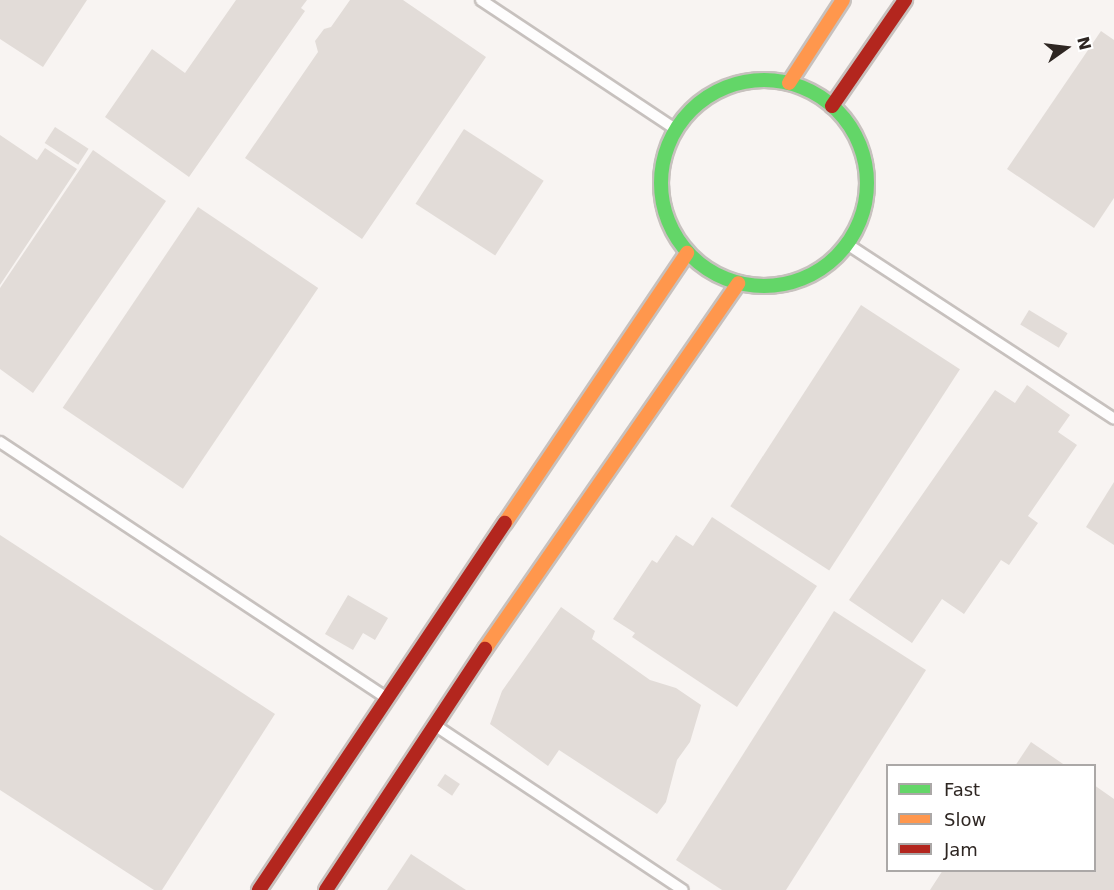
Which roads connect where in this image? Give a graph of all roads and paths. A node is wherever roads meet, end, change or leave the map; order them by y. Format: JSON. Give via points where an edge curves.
{"nodes":[{"id":1,"x":481,"y":0,"type":"edge"},
{"id":2,"x":843,"y":0,"type":"edge"},
{"id":3,"x":905,"y":0,"type":"edge"},
{"id":4,"x":789,"y":83,"type":"junction"},
{"id":5,"x":832,"y":106,"type":"junction"},
{"id":6,"x":675,"y":129,"type":"junction"},
{"id":7,"x":847,"y":244,"type":"junction"},
{"id":8,"x":687,"y":253,"type":"junction"},
{"id":9,"x":738,"y":283,"type":"junction"},
{"id":10,"x":1114,"y":419,"type":"edge"},
{"id":11,"x":0,"y":442,"type":"edge"},
{"id":12,"x":385,"y":698,"type":"junction"},
{"id":13,"x":434,"y":724,"type":"junction"},
{"id":14,"x":259,"y":890,"type":"edge"},
{"id":15,"x":327,"y":890,"type":"edge"},
{"id":16,"x":683,"y":890,"type":"edge"}],
"edges":[{"from":1,"to":6,"type":"lane"},
{"from":2,"to":4,"type":"street"},
{"from":3,"to":5,"type":"street"},
{"from":4,"to":5,"type":"street","via":[[801,86]]},
{"from":4,"to":6,"type":"street","via":[[772,79],[744,81],[717,90],[693,107]]},
{"from":5,"to":7,"type":"street","via":[[843,116],[860,146],[867,180],[862,213]]},
{"from":6,"to":8,"type":"street","via":[[663,160],[661,193],[669,225]]},
{"from":7,"to":9,"type":"street","via":[[825,266],[798,280],[768,286]]},
{"from":7,"to":10,"type":"lane"},
{"from":8,"to":9,"type":"street","via":[[710,271]]},
{"from":8,"to":12,"type":"street"},
{"from":9,"to":13,"type":"street"},
{"from":11,"to":12,"type":"lane"},
{"from":12,"to":14,"type":"street"},
{"from":13,"to":15,"type":"street"},
{"from":13,"to":16,"type":"lane"}]}
